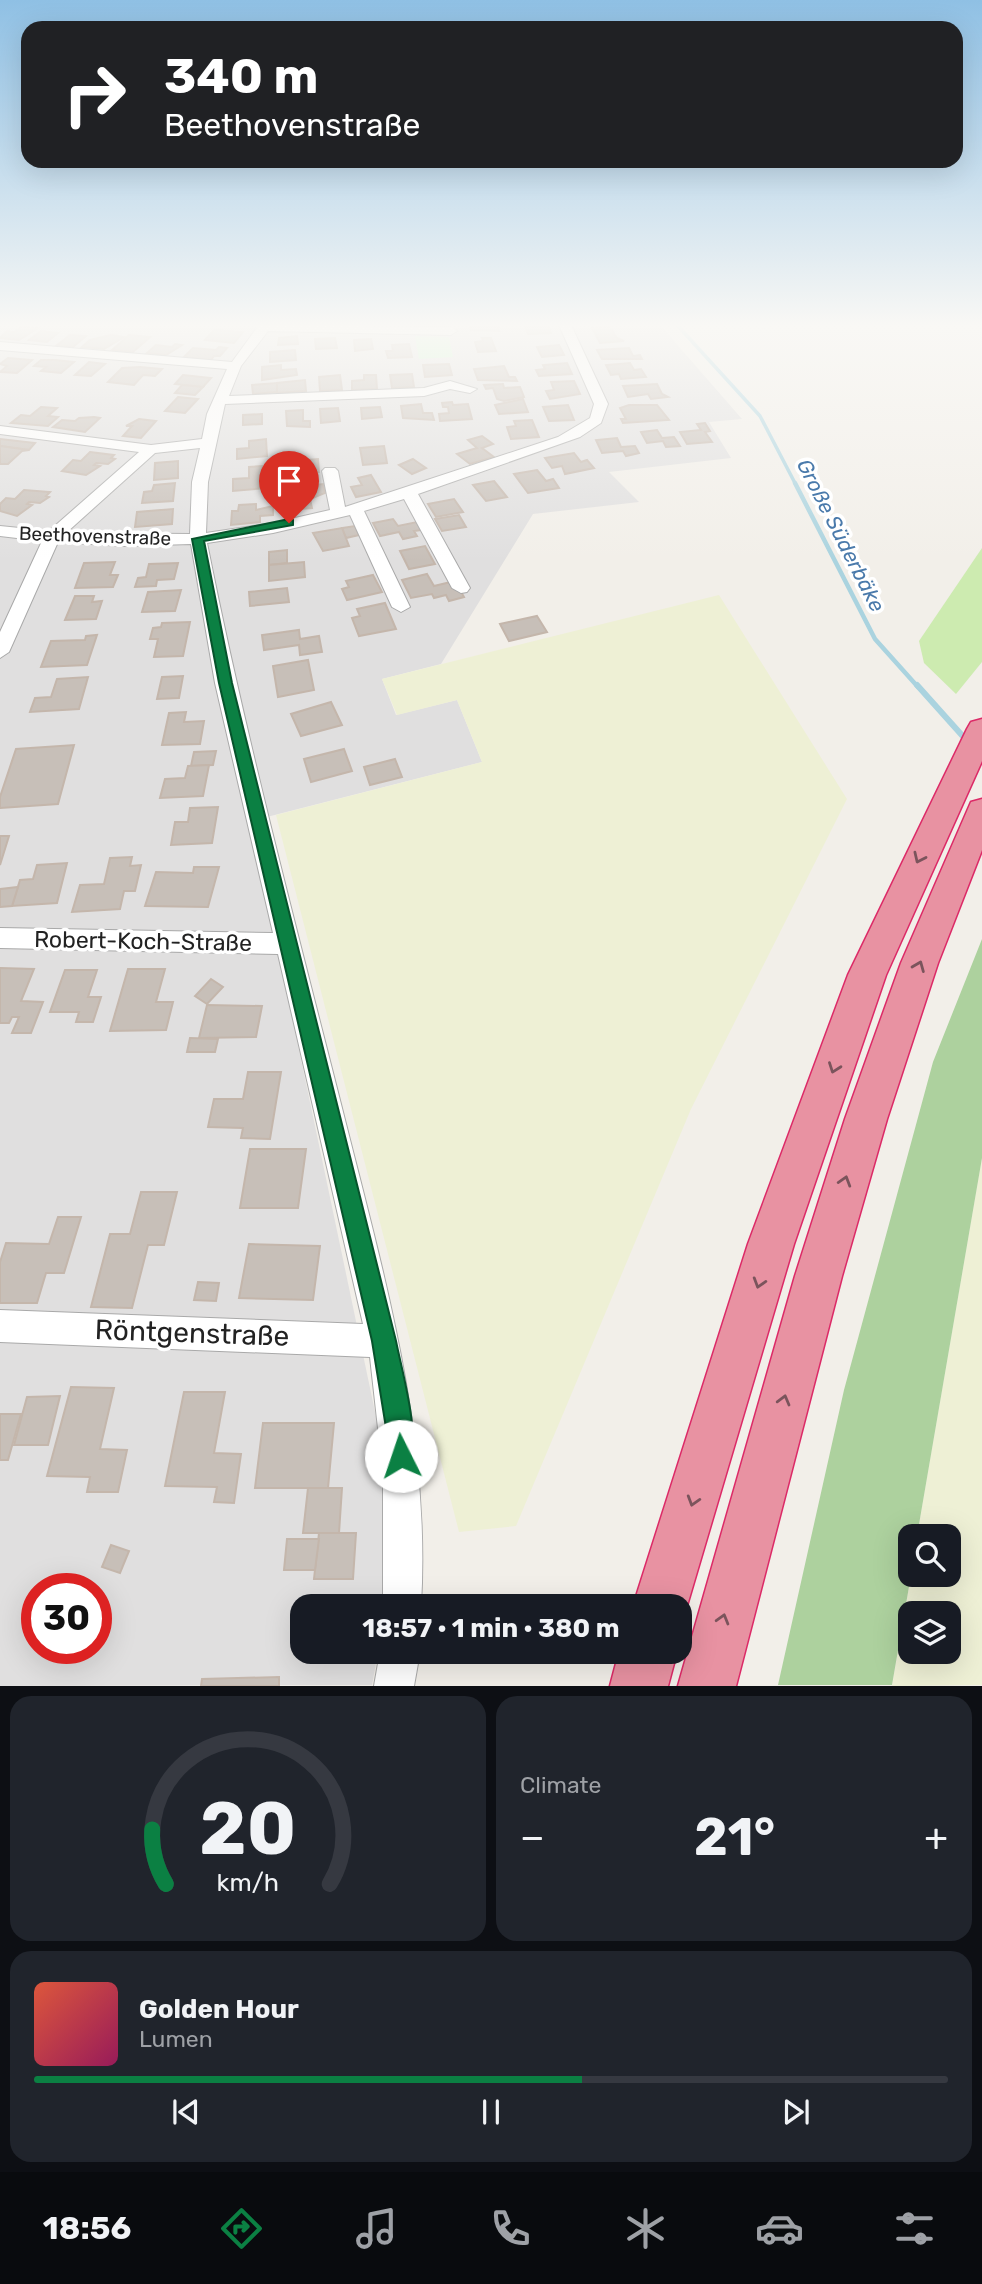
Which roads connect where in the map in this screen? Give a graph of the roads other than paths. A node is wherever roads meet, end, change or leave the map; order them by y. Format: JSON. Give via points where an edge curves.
{"nodes":[{"id":1,"x":218,"y":404,"type":"edge"},
{"id":2,"x":601,"y":404,"type":"edge"},
{"id":3,"x":0,"y":430,"type":"edge"},
{"id":4,"x":205,"y":443,"type":"junction"},
{"id":5,"x":151,"y":449,"type":"junction"},
{"id":6,"x":330,"y":471,"type":"dead end"},
{"id":7,"x":408,"y":491,"type":"junction"},
{"id":8,"x":346,"y":509,"type":"junction"},
{"id":9,"x":0,"y":531,"type":"edge"},
{"id":10,"x":52,"y":537,"type":"junction"},
{"id":11,"x":198,"y":539,"type":"junction"},
{"id":12,"x":461,"y":588,"type":"dead end"},
{"id":13,"x":401,"y":607,"type":"dead end"},
{"id":14,"x":0,"y":652,"type":"edge"},
{"id":15,"x":982,"y":729,"type":"edge"},
{"id":16,"x":970,"y":808,"type":"edge"},
{"id":17,"x":0,"y":938,"type":"edge"},
{"id":18,"x":287,"y":944,"type":"junction"},
{"id":19,"x":0,"y":1326,"type":"edge"},
{"id":20,"x":384,"y":1341,"type":"junction"},
{"id":21,"x":402,"y":1594,"type":"edge"},
{"id":22,"x":665,"y":1594,"type":"edge"},
{"id":23,"x":398,"y":1664,"type":"edge"},
{"id":24,"x":645,"y":1664,"type":"edge"},
{"id":25,"x":394,"y":1685,"type":"edge"},
{"id":26,"x":639,"y":1685,"type":"edge"},
{"id":27,"x":707,"y":1685,"type":"edge"}],
"edges":[{"from":1,"to":4,"type":"street"},
{"from":2,"to":7,"type":"street","name":"Beethovenstraße","via":[[596,420],[567,436]]},
{"from":3,"to":5,"type":"street"},
{"from":4,"to":5,"type":"street"},
{"from":4,"to":11,"type":"street"},
{"from":5,"to":10,"type":"street"},
{"from":6,"to":8,"type":"street"},
{"from":7,"to":8,"type":"street","name":"Beethovenstraße"},
{"from":7,"to":12,"type":"street"},
{"from":8,"to":11,"type":"street","name":"Beethovenstraße"},
{"from":8,"to":13,"type":"street"},
{"from":9,"to":10,"type":"street","name":"Beethovenstraße"},
{"from":10,"to":11,"type":"street","name":"Beethovenstraße","via":[[148,542]]},
{"from":10,"to":14,"type":"street"},
{"from":11,"to":18,"type":"street","via":[[225,683]]},
{"from":15,"to":16,"type":"highway"},
{"from":16,"to":22,"type":"highway","one_way":true,"via":[[867,975],[771,1244]]},
{"from":27,"to":16,"type":"highway","one_way":true,"via":[[821,1262],[865,1116]]},
{"from":17,"to":18,"type":"street","name":"Robert-Koch-Straße"},
{"from":18,"to":20,"type":"street"},
{"from":19,"to":20,"type":"street","name":"Röntgenstraße"},
{"from":20,"to":21,"type":"street","via":[[401,1465]]},
{"from":23,"to":25,"type":"street"},
{"from":24,"to":26,"type":"highway"}]}
